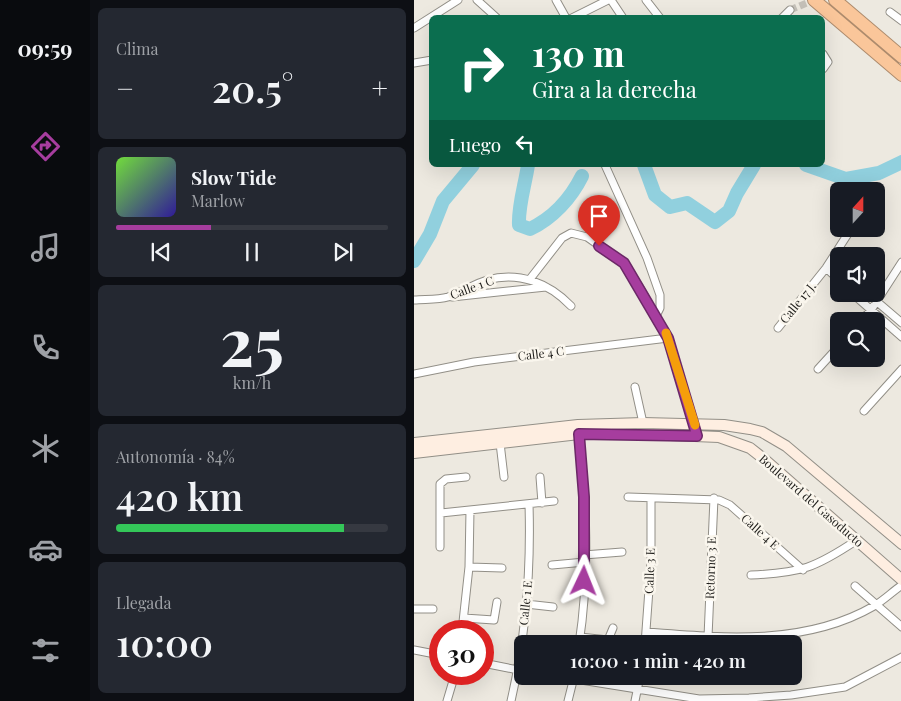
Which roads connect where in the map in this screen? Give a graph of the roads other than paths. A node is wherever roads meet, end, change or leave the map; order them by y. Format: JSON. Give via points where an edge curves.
{"nodes":[{"id":1,"x":458,"y":0,"type":"edge"},
{"id":2,"x":477,"y":0,"type":"edge"},
{"id":3,"x":556,"y":0,"type":"edge"},
{"id":4,"x":609,"y":0,"type":"edge"},
{"id":5,"x":646,"y":0,"type":"edge"},
{"id":6,"x":814,"y":0,"type":"edge"},
{"id":7,"x":834,"y":0,"type":"edge"},
{"id":8,"x":447,"y":3,"type":"edge"},
{"id":9,"x":790,"y":10,"type":"tunnel mouth"},
{"id":10,"x":890,"y":12,"type":"dead end"},
{"id":11,"x":441,"y":14,"type":"edge"},
{"id":12,"x":494,"y":15,"type":"edge"},
{"id":13,"x":564,"y":15,"type":"edge"},
{"id":14,"x":578,"y":15,"type":"edge"},
{"id":15,"x":620,"y":15,"type":"edge"},
{"id":16,"x":658,"y":15,"type":"edge"},
{"id":17,"x":785,"y":15,"type":"edge"},
{"id":18,"x":429,"y":20,"type":"edge"},
{"id":19,"x":901,"y":22,"type":"edge"},
{"id":20,"x":414,"y":28,"type":"edge"},
{"id":21,"x":901,"y":58,"type":"edge"},
{"id":22,"x":429,"y":60,"type":"edge"},
{"id":23,"x":414,"y":63,"type":"edge"},
{"id":24,"x":901,"y":75,"type":"edge"},
{"id":25,"x":606,"y":167,"type":"edge"},
{"id":26,"x":901,"y":262,"type":"edge"},
{"id":27,"x":830,"y":263,"type":"edge"},
{"id":28,"x":826,"y":268,"type":"junction"},
{"id":29,"x":830,"y":272,"type":"edge"},
{"id":30,"x":530,"y":279,"type":"junction"},
{"id":31,"x":546,"y":286,"type":"junction"},
{"id":32,"x":885,"y":287,"type":"edge"},
{"id":33,"x":447,"y":297,"type":"junction"},
{"id":34,"x":414,"y":300,"type":"edge"},
{"id":35,"x":862,"y":302,"type":"edge"},
{"id":36,"x":875,"y":302,"type":"edge"},
{"id":37,"x":877,"y":302,"type":"edge"},
{"id":38,"x":571,"y":306,"type":"dead end"},
{"id":39,"x":871,"y":310,"type":"junction"},
{"id":40,"x":656,"y":316,"type":"junction"},
{"id":41,"x":901,"y":323,"type":"edge"},
{"id":42,"x":778,"y":328,"type":"dead end"},
{"id":43,"x":668,"y":338,"type":"junction"},
{"id":44,"x":901,"y":338,"type":"edge"},
{"id":45,"x":830,"y":356,"type":"edge"},
{"id":46,"x":818,"y":369,"type":"dead end"},
{"id":47,"x":901,"y":369,"type":"edge"},
{"id":48,"x":414,"y":374,"type":"edge"},
{"id":49,"x":635,"y":387,"type":"dead end"},
{"id":50,"x":864,"y":411,"type":"dead end"},
{"id":51,"x":643,"y":423,"type":"junction"},
{"id":52,"x":695,"y":425,"type":"junction"},
{"id":53,"x":579,"y":430,"type":"junction"},
{"id":54,"x":697,"y":436,"type":"junction"},
{"id":55,"x":414,"y":443,"type":"edge"},
{"id":56,"x":500,"y":443,"type":"junction"},
{"id":57,"x":414,"y":453,"type":"edge"},
{"id":58,"x":466,"y":477,"type":"dead end"},
{"id":59,"x":504,"y":477,"type":"dead end"},
{"id":60,"x":540,"y":477,"type":"dead end"},
{"id":61,"x":628,"y":497,"type":"dead end"},
{"id":62,"x":651,"y":498,"type":"junction"},
{"id":63,"x":714,"y":498,"type":"junction"},
{"id":64,"x":554,"y":501,"type":"dead end"},
{"id":65,"x":542,"y":503,"type":"junction"},
{"id":66,"x":529,"y":504,"type":"junction"},
{"id":67,"x":470,"y":510,"type":"junction"},
{"id":68,"x":441,"y":513,"type":"junction"},
{"id":69,"x":857,"y":540,"type":"junction"},
{"id":70,"x":901,"y":544,"type":"edge"},
{"id":71,"x":440,"y":548,"type":"dead end"},
{"id":72,"x":622,"y":552,"type":"dead end"},
{"id":73,"x":584,"y":558,"type":"junction"},
{"id":74,"x":552,"y":565,"type":"dead end"},
{"id":75,"x":469,"y":567,"type":"junction"},
{"id":76,"x":502,"y":568,"type":"dead end"},
{"id":77,"x":803,"y":570,"type":"junction"},
{"id":78,"x":750,"y":574,"type":"dead end"},
{"id":79,"x":901,"y":580,"type":"edge"},
{"id":80,"x":901,"y":585,"type":"edge"},
{"id":81,"x":854,"y":586,"type":"dead end"},
{"id":82,"x":497,"y":602,"type":"dead end"},
{"id":83,"x":526,"y":604,"type":"junction"},
{"id":84,"x":875,"y":605,"type":"junction"},
{"id":85,"x":553,"y":607,"type":"dead end"},
{"id":86,"x":414,"y":609,"type":"edge"},
{"id":87,"x":433,"y":610,"type":"dead end"},
{"id":88,"x":464,"y":618,"type":"joint"},
{"id":89,"x":613,"y":628,"type":"dead end"},
{"id":90,"x":901,"y":628,"type":"edge"},
{"id":91,"x":646,"y":632,"type":"junction"},
{"id":92,"x":523,"y":635,"type":"edge"},
{"id":93,"x":579,"y":635,"type":"edge"},
{"id":94,"x":610,"y":635,"type":"edge"},
{"id":95,"x":646,"y":635,"type":"edge"},
{"id":96,"x":683,"y":635,"type":"edge"},
{"id":97,"x":708,"y":635,"type":"edge"},
{"id":98,"x":747,"y":635,"type":"edge"},
{"id":99,"x":414,"y":650,"type":"edge"},
{"id":100,"x":429,"y":653,"type":"edge"},
{"id":101,"x":901,"y":657,"type":"edge"},
{"id":102,"x":494,"y":665,"type":"edge"},
{"id":103,"x":514,"y":670,"type":"edge"},
{"id":104,"x":451,"y":685,"type":"edge"},
{"id":105,"x":516,"y":685,"type":"edge"},
{"id":106,"x":572,"y":685,"type":"edge"},
{"id":107,"x":608,"y":685,"type":"edge"},
{"id":108,"x":638,"y":685,"type":"edge"},
{"id":109,"x":637,"y":691,"type":"junction"},
{"id":110,"x":698,"y":700,"type":"edge"},
{"id":111,"x":447,"y":701,"type":"edge"},
{"id":112,"x":511,"y":701,"type":"edge"},
{"id":113,"x":568,"y":701,"type":"edge"},
{"id":114,"x":635,"y":701,"type":"edge"}],
"edges":[{"from":1,"to":8,"type":"street"},
{"from":2,"to":12,"type":"street"},
{"from":3,"to":13,"type":"street"},
{"from":4,"to":14,"type":"street"},
{"from":4,"to":15,"type":"street"},
{"from":5,"to":16,"type":"street"},
{"from":6,"to":24,"type":"highway"},
{"from":7,"to":21,"type":"highway"},
{"from":8,"to":11,"type":"street"},
{"from":9,"to":17,"type":"street"},
{"from":10,"to":19,"type":"street"},
{"from":18,"to":20,"type":"street"},
{"from":22,"to":23,"type":"street"},
{"from":25,"to":40,"type":"street","via":[[660,295]]},
{"from":26,"to":32,"type":"street"},
{"from":27,"to":28,"type":"street","name":"Calle 17 J."},
{"from":28,"to":29,"type":"street"},
{"from":28,"to":42,"type":"street","name":"Calle 17 J."},
{"from":30,"to":31,"type":"street","name":"Calle 1 C"},
{"from":30,"to":33,"type":"street","name":"Calle 1 C","via":[[488,280]]},
{"from":30,"to":40,"type":"street","via":[[562,238],[571,233],[587,237],[624,263]]},
{"from":31,"to":33,"type":"street"},
{"from":31,"to":38,"type":"street","name":"Calle 1 C"},
{"from":33,"to":34,"type":"street","name":"Calle 1 C"},
{"from":35,"to":39,"type":"street"},
{"from":36,"to":39,"type":"street"},
{"from":37,"to":41,"type":"street"},
{"from":39,"to":44,"type":"street"},
{"from":40,"to":43,"type":"street"},
{"from":43,"to":48,"type":"street","name":"Calle 4 C","via":[[474,362]]},
{"from":43,"to":52,"type":"street"},
{"from":45,"to":46,"type":"street"},
{"from":47,"to":50,"type":"street"},
{"from":49,"to":51,"type":"street"},
{"from":51,"to":52,"type":"street","name":"Boulevard del Gasoducto"},
{"from":51,"to":53,"type":"street","name":"Boulevard del Gasoducto"},
{"from":52,"to":54,"type":"street"},
{"from":52,"to":70,"type":"street","name":"Boulevard del Gasoducto","via":[[750,429],[775,439]]},
{"from":53,"to":54,"type":"street","name":"Boulevard del Gasoducto"},
{"from":53,"to":55,"type":"street","name":"Boulevard del Gasoducto"},
{"from":53,"to":56,"type":"street","name":"Boulevard del Gasoducto"},
{"from":53,"to":73,"type":"street"},
{"from":54,"to":69,"type":"street","name":"Boulevard del Gasoducto","via":[[719,438],[750,448]]},
{"from":56,"to":57,"type":"street","name":"Boulevard del Gasoducto"},
{"from":56,"to":59,"type":"street"},
{"from":58,"to":68,"type":"street","via":[[446,479],[440,484]]},
{"from":60,"to":65,"type":"street"},
{"from":61,"to":62,"type":"street"},
{"from":62,"to":63,"type":"street"},
{"from":62,"to":91,"type":"street","name":"Calle 3 E"},
{"from":63,"to":77,"type":"street","name":"Calle 4 E","via":[[730,505]]},
{"from":63,"to":97,"type":"street","name":"Retorno 3 E"},
{"from":64,"to":65,"type":"street"},
{"from":65,"to":66,"type":"street"},
{"from":66,"to":67,"type":"street"},
{"from":66,"to":83,"type":"street","name":"Calle 1 E"},
{"from":67,"to":68,"type":"street"},
{"from":67,"to":75,"type":"street"},
{"from":68,"to":71,"type":"street"},
{"from":69,"to":77,"type":"street"},
{"from":69,"to":79,"type":"street","name":"Boulevard del Gasoducto"},
{"from":72,"to":73,"type":"street"},
{"from":73,"to":74,"type":"street"},
{"from":73,"to":93,"type":"street"},
{"from":75,"to":76,"type":"street"},
{"from":75,"to":88,"type":"street"},
{"from":77,"to":78,"type":"street"},
{"from":80,"to":84,"type":"street"},
{"from":81,"to":84,"type":"street"},
{"from":82,"to":88,"type":"street","via":[[494,620]]},
{"from":83,"to":85,"type":"street"},
{"from":83,"to":92,"type":"street","name":"Calle 1 E"},
{"from":84,"to":90,"type":"street"},
{"from":84,"to":98,"type":"street","via":[[850,618],[805,632]]},
{"from":86,"to":87,"type":"street"},
{"from":89,"to":94,"type":"street"},
{"from":91,"to":95,"type":"street","name":"Calle 3 E"},
{"from":91,"to":96,"type":"street"},
{"from":99,"to":100,"type":"street"},
{"from":101,"to":110,"type":"street","via":[[845,687],[790,695]]},
{"from":102,"to":103,"type":"street"},
{"from":104,"to":111,"type":"street"},
{"from":105,"to":112,"type":"street","name":"Calle 1 E"},
{"from":106,"to":113,"type":"street"},
{"from":107,"to":109,"type":"street"},
{"from":108,"to":109,"type":"street"},
{"from":109,"to":110,"type":"street"},
{"from":109,"to":114,"type":"street"}]}
